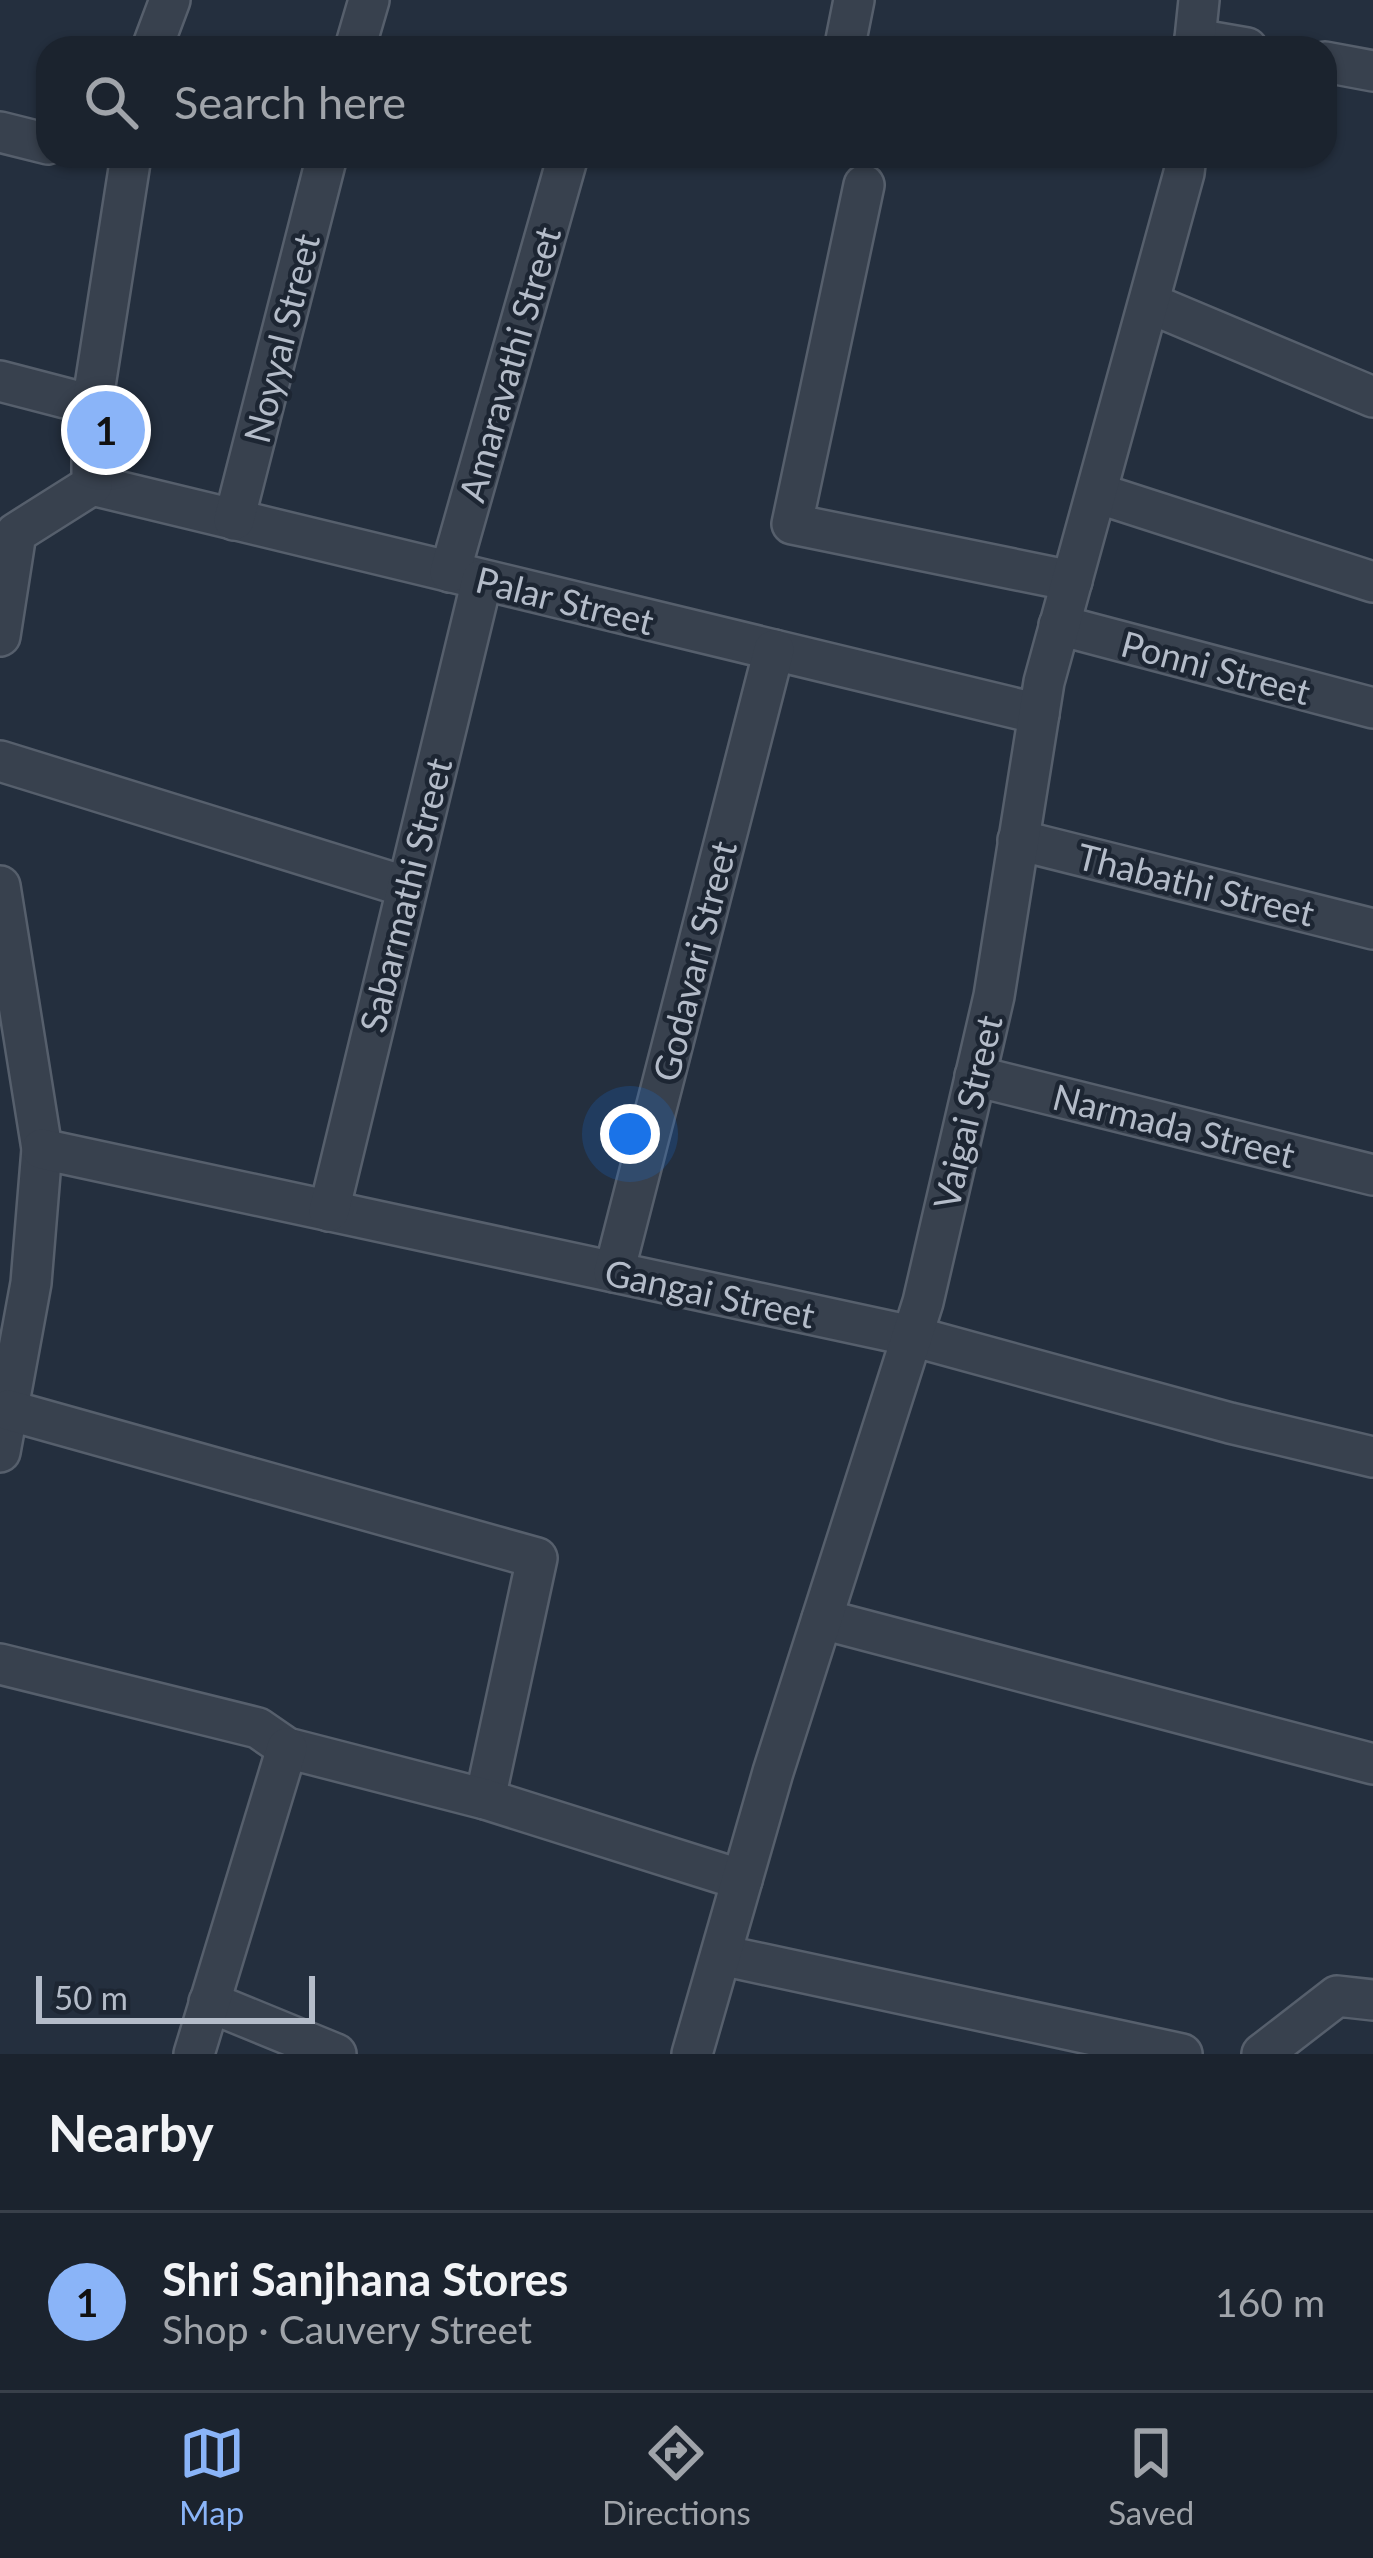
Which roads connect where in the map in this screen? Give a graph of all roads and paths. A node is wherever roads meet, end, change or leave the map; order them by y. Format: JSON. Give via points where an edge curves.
{"nodes":[{"id":1,"x":170,"y":0,"type":"edge"},
{"id":2,"x":854,"y":0,"type":"edge"},
{"id":3,"x":357,"y":3,"type":"edge"},
{"id":4,"x":156,"y":36,"type":"edge"},
{"id":5,"x":356,"y":36,"type":"edge"},
{"id":6,"x":847,"y":36,"type":"edge"},
{"id":7,"x":1337,"y":64,"type":"edge"},
{"id":8,"x":1373,"y":71,"type":"edge"},
{"id":9,"x":0,"y":132,"type":"edge"},
{"id":10,"x":36,"y":141,"type":"edge"},
{"id":11,"x":117,"y":168,"type":"edge"},
{"id":12,"x":324,"y":168,"type":"edge"},
{"id":13,"x":565,"y":168,"type":"edge"},
{"id":14,"x":1185,"y":168,"type":"edge"},
{"id":15,"x":864,"y":185,"type":"dead end"},
{"id":16,"x":1149,"y":303,"type":"junction"},
{"id":17,"x":0,"y":381,"type":"edge"},
{"id":18,"x":1373,"y":397,"type":"edge"},
{"id":19,"x":92,"y":405,"type":"junction"},
{"id":20,"x":92,"y":485,"type":"junction"},
{"id":21,"x":1097,"y":493,"type":"junction"},
{"id":22,"x":234,"y":520,"type":"junction"},
{"id":23,"x":8,"y":532,"type":"edge"},
{"id":24,"x":466,"y":576,"type":"junction"},
{"id":25,"x":1072,"y":581,"type":"junction"},
{"id":26,"x":1373,"y":582,"type":"edge"},
{"id":27,"x":1059,"y":625,"type":"junction"},
{"id":28,"x":0,"y":636,"type":"edge"},
{"id":29,"x":774,"y":650,"type":"junction"},
{"id":30,"x":1373,"y":709,"type":"edge"},
{"id":31,"x":1039,"y":714,"type":"junction"},
{"id":32,"x":0,"y":760,"type":"edge"},
{"id":33,"x":1018,"y":840,"type":"junction"},
{"id":34,"x":0,"y":886,"type":"edge"},
{"id":35,"x":407,"y":887,"type":"junction"},
{"id":36,"x":1373,"y":929,"type":"edge"},
{"id":37,"x":975,"y":1076,"type":"junction"},
{"id":38,"x":42,"y":1149,"type":"junction"},
{"id":39,"x":1373,"y":1175,"type":"edge"},
{"id":40,"x":328,"y":1210,"type":"junction"},
{"id":41,"x":614,"y":1272,"type":"junction"},
{"id":42,"x":912,"y":1336,"type":"junction"},
{"id":43,"x":7,"y":1387,"type":"edge"},
{"id":44,"x":0,"y":1452,"type":"edge"},
{"id":45,"x":1373,"y":1457,"type":"edge"},
{"id":46,"x":822,"y":1618,"type":"junction"},
{"id":47,"x":1,"y":1666,"type":"edge"},
{"id":48,"x":287,"y":1748,"type":"junction"},
{"id":49,"x":1373,"y":1764,"type":"edge"},
{"id":50,"x":485,"y":1799,"type":"junction"},
{"id":51,"x":742,"y":1880,"type":"junction"},
{"id":52,"x":721,"y":1955,"type":"junction"},
{"id":53,"x":1373,"y":2000,"type":"edge"},
{"id":54,"x":209,"y":2002,"type":"junction"},
{"id":55,"x":194,"y":2054,"type":"edge"},
{"id":56,"x":336,"y":2054,"type":"edge"},
{"id":57,"x":692,"y":2054,"type":"edge"},
{"id":58,"x":1182,"y":2054,"type":"edge"},
{"id":59,"x":1262,"y":2054,"type":"edge"}],
"edges":[{"from":1,"to":4,"type":"street"},
{"from":2,"to":6,"type":"street"},
{"from":3,"to":5,"type":"street"},
{"from":7,"to":8,"type":"street"},
{"from":9,"to":10,"type":"street"},
{"from":11,"to":19,"type":"street"},
{"from":12,"to":22,"type":"street","name":"Noyyal Street"},
{"from":13,"to":24,"type":"street","name":"Amaravathi Street"},
{"from":14,"to":16,"type":"street","name":"Vaigai Street"},
{"from":15,"to":25,"type":"street","via":[[792,524]]},
{"from":16,"to":18,"type":"street"},
{"from":16,"to":21,"type":"street","name":"Vaigai Street"},
{"from":17,"to":19,"type":"street"},
{"from":19,"to":20,"type":"street"},
{"from":20,"to":22,"type":"street","name":"Palar Street"},
{"from":20,"to":23,"type":"street"},
{"from":21,"to":25,"type":"street","name":"Vaigai Street"},
{"from":21,"to":26,"type":"street"},
{"from":22,"to":24,"type":"street","name":"Palar Street"},
{"from":23,"to":28,"type":"street"},
{"from":24,"to":29,"type":"street","name":"Palar Street"},
{"from":24,"to":35,"type":"street","name":"Sabarmathi Street"},
{"from":25,"to":27,"type":"street","name":"Vaigai Street"},
{"from":27,"to":30,"type":"street","name":"Ponni Street"},
{"from":27,"to":31,"type":"street","name":"Vaigai Street"},
{"from":29,"to":31,"type":"street","name":"Palar Street"},
{"from":29,"to":41,"type":"street","name":"Godavari Street"},
{"from":31,"to":33,"type":"street","name":"Vaigai Street"},
{"from":32,"to":35,"type":"street"},
{"from":33,"to":36,"type":"street","name":"Thabathi Street"},
{"from":33,"to":37,"type":"street","name":"Vaigai Street"},
{"from":34,"to":38,"type":"street"},
{"from":35,"to":40,"type":"street","name":"Sabarmathi Street"},
{"from":37,"to":39,"type":"street","name":"Narmada Street"},
{"from":37,"to":42,"type":"street","name":"Vaigai Street"},
{"from":38,"to":40,"type":"street","name":"Gangai Street"},
{"from":38,"to":43,"type":"street","via":[[32,1283]]},
{"from":40,"to":41,"type":"street","name":"Gangai Street"},
{"from":41,"to":42,"type":"street","name":"Gangai Street"},
{"from":42,"to":45,"type":"street","name":"Gangai Street"},
{"from":42,"to":46,"type":"street","name":"Vaigai Street"},
{"from":43,"to":44,"type":"street"},
{"from":43,"to":50,"type":"street","via":[[537,1558]]},
{"from":46,"to":49,"type":"street"},
{"from":46,"to":51,"type":"street","name":"Vaigai Street"},
{"from":47,"to":48,"type":"street","via":[[258,1729]]},
{"from":48,"to":50,"type":"street"},
{"from":48,"to":54,"type":"street"},
{"from":50,"to":51,"type":"street"},
{"from":51,"to":52,"type":"street","name":"Vaigai Street"},
{"from":52,"to":57,"type":"street","name":"Vaigai Street"},
{"from":52,"to":58,"type":"street"},
{"from":53,"to":59,"type":"street","via":[[1337,1996]]},
{"from":54,"to":55,"type":"street"},
{"from":54,"to":56,"type":"street"}]}
